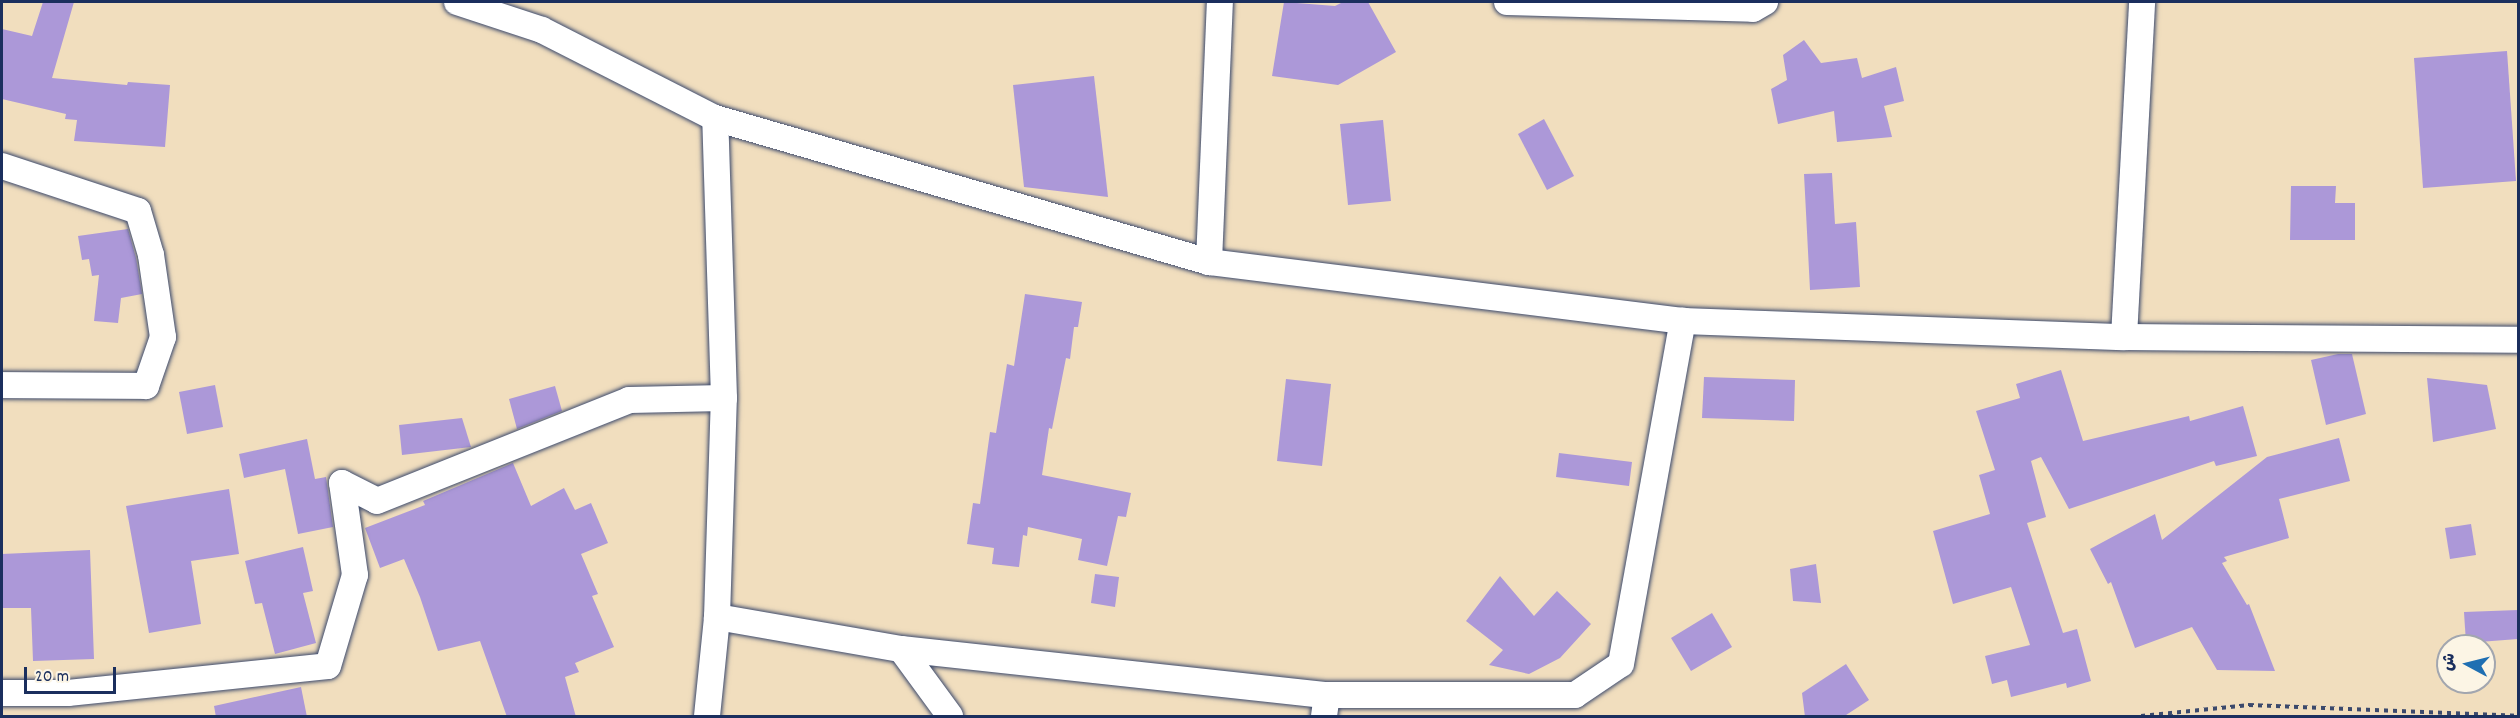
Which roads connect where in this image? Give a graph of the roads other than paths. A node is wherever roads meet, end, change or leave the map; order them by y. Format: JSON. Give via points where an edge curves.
{"nodes":[{"id":1,"x":457,"y":2,"type":"edge"},
{"id":2,"x":1220,"y":2,"type":"edge"},
{"id":3,"x":1514,"y":2,"type":"edge"},
{"id":4,"x":1765,"y":2,"type":"edge"},
{"id":5,"x":2142,"y":2,"type":"edge"},
{"id":6,"x":715,"y":118,"type":"junction"},
{"id":7,"x":2,"y":166,"type":"edge"},
{"id":8,"x":1209,"y":262,"type":"junction"},
{"id":9,"x":1683,"y":321,"type":"junction"},
{"id":10,"x":2124,"y":337,"type":"junction"},
{"id":11,"x":2518,"y":340,"type":"edge"},
{"id":12,"x":2,"y":385,"type":"edge"},
{"id":13,"x":724,"y":398,"type":"junction"},
{"id":14,"x":717,"y":617,"type":"junction"},
{"id":15,"x":901,"y":649,"type":"junction"},
{"id":16,"x":2,"y":693,"type":"edge"},
{"id":17,"x":1325,"y":706,"type":"edge"},
{"id":18,"x":707,"y":717,"type":"edge"},
{"id":19,"x":950,"y":717,"type":"edge"}],
"edges":[{"from":1,"to":6,"type":"street","via":[[542,30]]},
{"from":2,"to":8,"type":"street"},
{"from":3,"to":4,"type":"street","via":[[1753,9]]},
{"from":5,"to":10,"type":"street"},
{"from":6,"to":8,"type":"street"},
{"from":6,"to":13,"type":"street"},
{"from":7,"to":12,"type":"street","via":[[138,211],[151,255],[163,337],[146,386]]},
{"from":8,"to":9,"type":"street"},
{"from":9,"to":10,"type":"street"},
{"from":9,"to":17,"type":"street","via":[[1621,664],[1575,695]]},
{"from":10,"to":11,"type":"street"},
{"from":13,"to":14,"type":"street"},
{"from":13,"to":16,"type":"street","via":[[629,400],[377,501],[342,483],[355,575],[328,666],[68,693]]},
{"from":14,"to":15,"type":"street"},
{"from":14,"to":18,"type":"street"},
{"from":15,"to":17,"type":"street"},
{"from":15,"to":19,"type":"street"}]}
